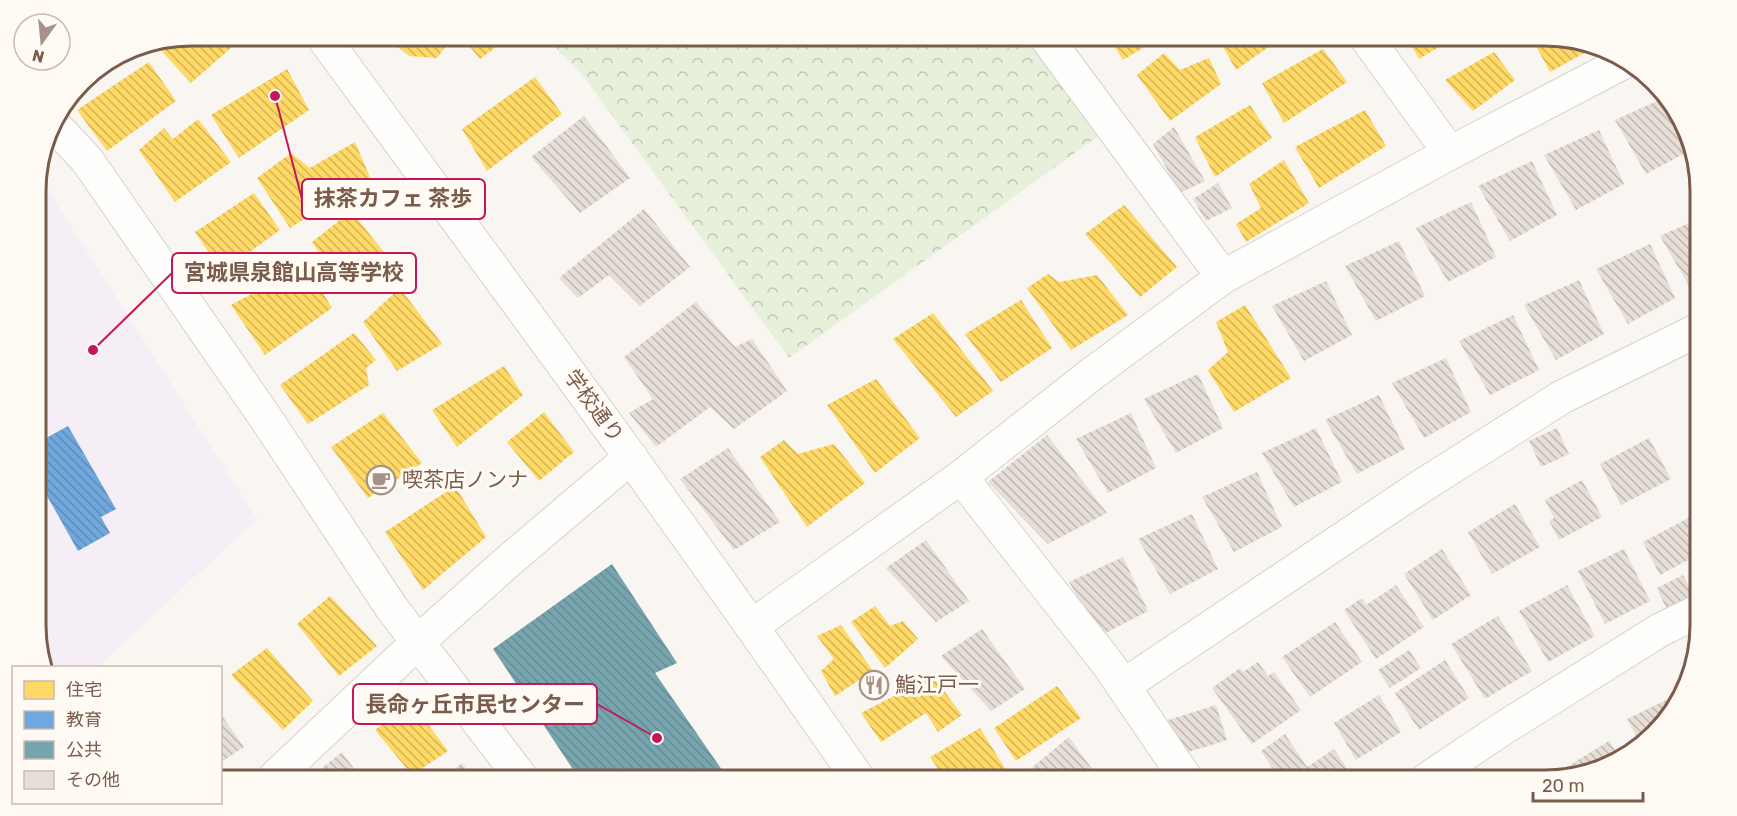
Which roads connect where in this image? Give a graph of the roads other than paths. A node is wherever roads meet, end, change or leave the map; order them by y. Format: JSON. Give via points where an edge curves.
{"nodes":[{"id":1,"x":1053,"y":46,"type":"edge"},
{"id":2,"x":1372,"y":46,"type":"edge"},
{"id":3,"x":330,"y":47,"type":"edge"},
{"id":4,"x":1617,"y":66,"type":"edge"},
{"id":5,"x":60,"y":131,"type":"edge"},
{"id":6,"x":1450,"y":153,"type":"junction"},
{"id":7,"x":1223,"y":277,"type":"junction"},
{"id":8,"x":1690,"y":334,"type":"edge"},
{"id":9,"x":631,"y":457,"type":"junction"},
{"id":10,"x":961,"y":477,"type":"junction"},
{"id":11,"x":1690,"y":615,"type":"edge"},
{"id":12,"x":752,"y":626,"type":"junction"},
{"id":13,"x":418,"y":642,"type":"junction"},
{"id":14,"x":1123,"y":686,"type":"junction"},
{"id":15,"x":1180,"y":769,"type":"edge"},
{"id":16,"x":1442,"y":769,"type":"edge"},
{"id":17,"x":283,"y":770,"type":"edge"},
{"id":18,"x":515,"y":770,"type":"edge"},
{"id":19,"x":852,"y":770,"type":"edge"}],
"edges":[{"from":1,"to":7,"type":"street"},
{"from":2,"to":6,"type":"street"},
{"from":3,"to":9,"type":"street","name":"学校通り"},
{"from":4,"to":6,"type":"street"},
{"from":5,"to":13,"type":"street","via":[[87,160]]},
{"from":6,"to":7,"type":"street"},
{"from":7,"to":10,"type":"street"},
{"from":8,"to":14,"type":"street","via":[[1562,397]]},
{"from":9,"to":12,"type":"street","name":"学校通り"},
{"from":9,"to":13,"type":"street"},
{"from":10,"to":12,"type":"street"},
{"from":10,"to":14,"type":"street"},
{"from":11,"to":16,"type":"street","via":[[1660,630]]},
{"from":12,"to":19,"type":"street","name":"学校通り"},
{"from":13,"to":17,"type":"street"},
{"from":13,"to":18,"type":"street"},
{"from":14,"to":15,"type":"street"}]}
